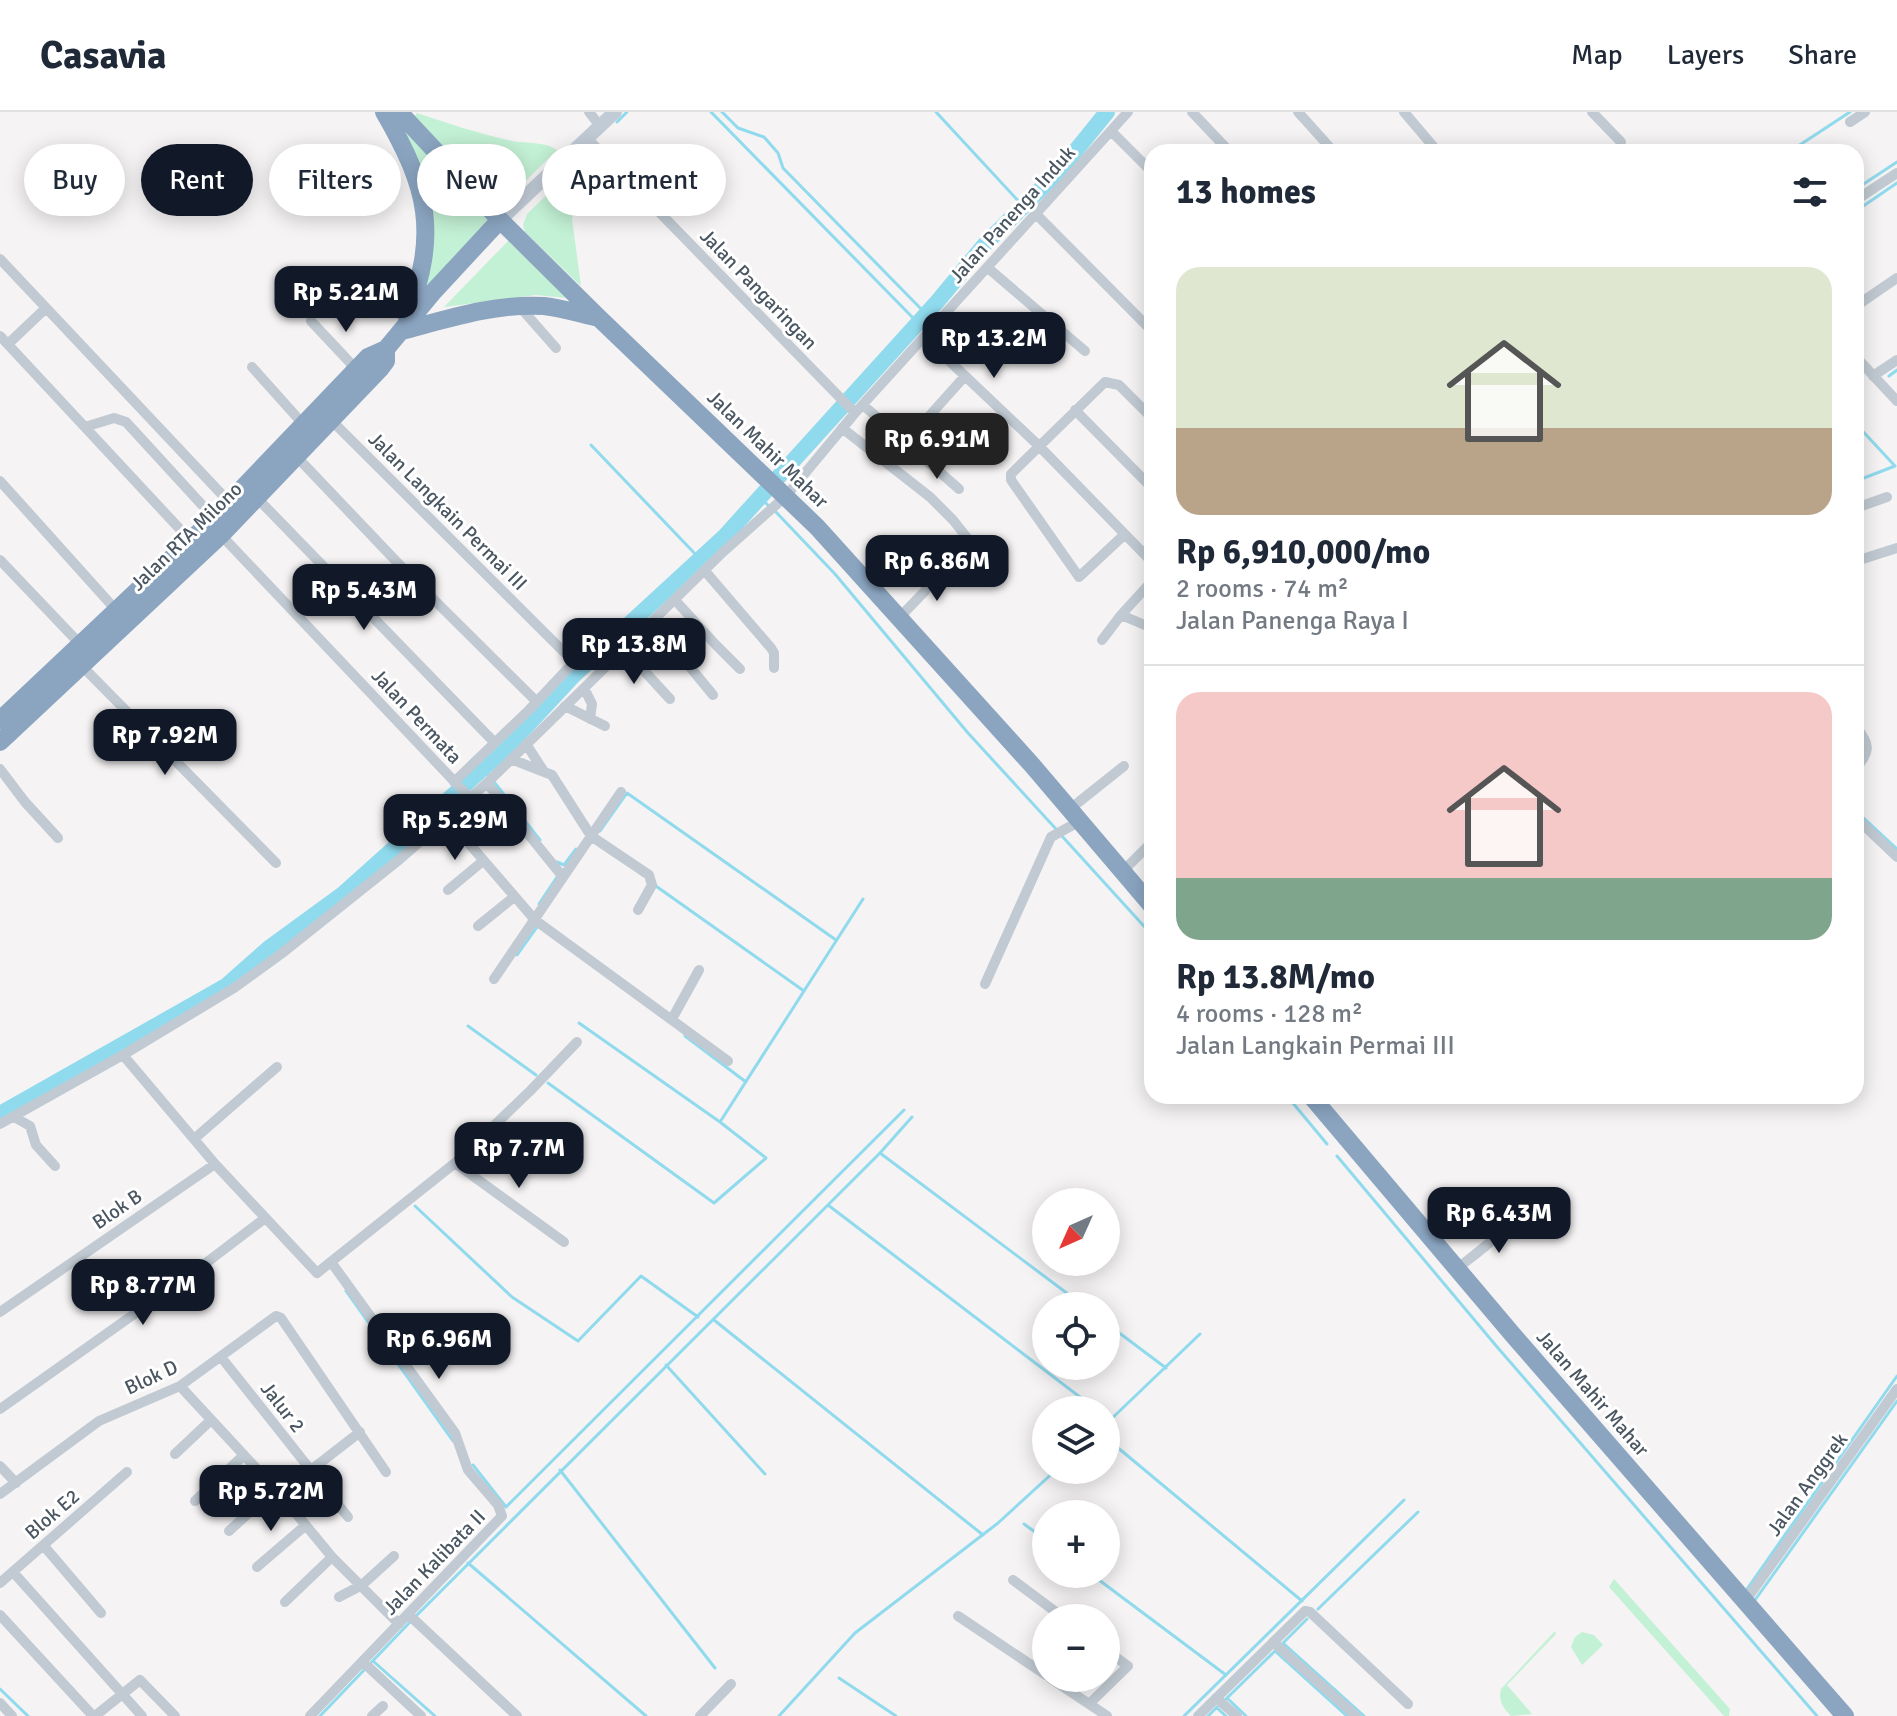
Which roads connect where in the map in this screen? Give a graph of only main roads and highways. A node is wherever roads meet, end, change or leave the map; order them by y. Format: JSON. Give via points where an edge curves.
{"nodes":[{"id":1,"x":384,"y":112,"type":"edge"},
{"id":2,"x":399,"y":112,"type":"edge"},
{"id":3,"x":500,"y":220,"type":"junction"},
{"id":4,"x":599,"y":318,"type":"junction"},
{"id":5,"x":402,"y":331,"type":"junction"},
{"id":6,"x":386,"y":349,"type":"junction"},
{"id":7,"x":217,"y":526,"type":"junction"},
{"id":8,"x":91,"y":640,"type":"junction"},
{"id":9,"x":0,"y":720,"type":"edge"},
{"id":10,"x":0,"y":742,"type":"edge"},
{"id":11,"x":1144,"y":896,"type":"edge"},
{"id":12,"x":1318,"y":1104,"type":"edge"},
{"id":13,"x":1845,"y":1716,"type":"edge"}],
"edges":[{"from":1,"to":5,"type":"highway","via":[[417,178],[427,219],[424,257]]},
{"from":2,"to":3,"type":"highway","name":"Jalan Mahir Mahar"},
{"from":3,"to":4,"type":"highway","name":"Jalan Mahir Mahar"},
{"from":3,"to":5,"type":"highway","name":"Jalan RTA Milono"},
{"from":4,"to":5,"type":"highway","via":[[519,306]]},
{"from":4,"to":11,"type":"highway","name":"Jalan Mahir Mahar","via":[[784,494]]},
{"from":5,"to":6,"type":"highway","name":"Jalan RTA Milono"},
{"from":6,"to":7,"type":"highway","name":"Jalan RTA Milono","via":[[371,354],[303,424],[229,502]]},
{"from":6,"to":7,"type":"highway","name":"Jalan RTA Milono","via":[[383,365],[257,498]]},
{"from":7,"to":8,"type":"highway","name":"Jalan RTA Milono"},
{"from":7,"to":8,"type":"highway","name":"Jalan RTA Milono","via":[[191,541]]},
{"from":8,"to":9,"type":"highway","name":"Jalan RTA Milono"},
{"from":8,"to":10,"type":"highway","name":"Jalan RTA Milono","via":[[81,665]]},
{"from":12,"to":13,"type":"highway","name":"Jalan Mahir Mahar"}]}
